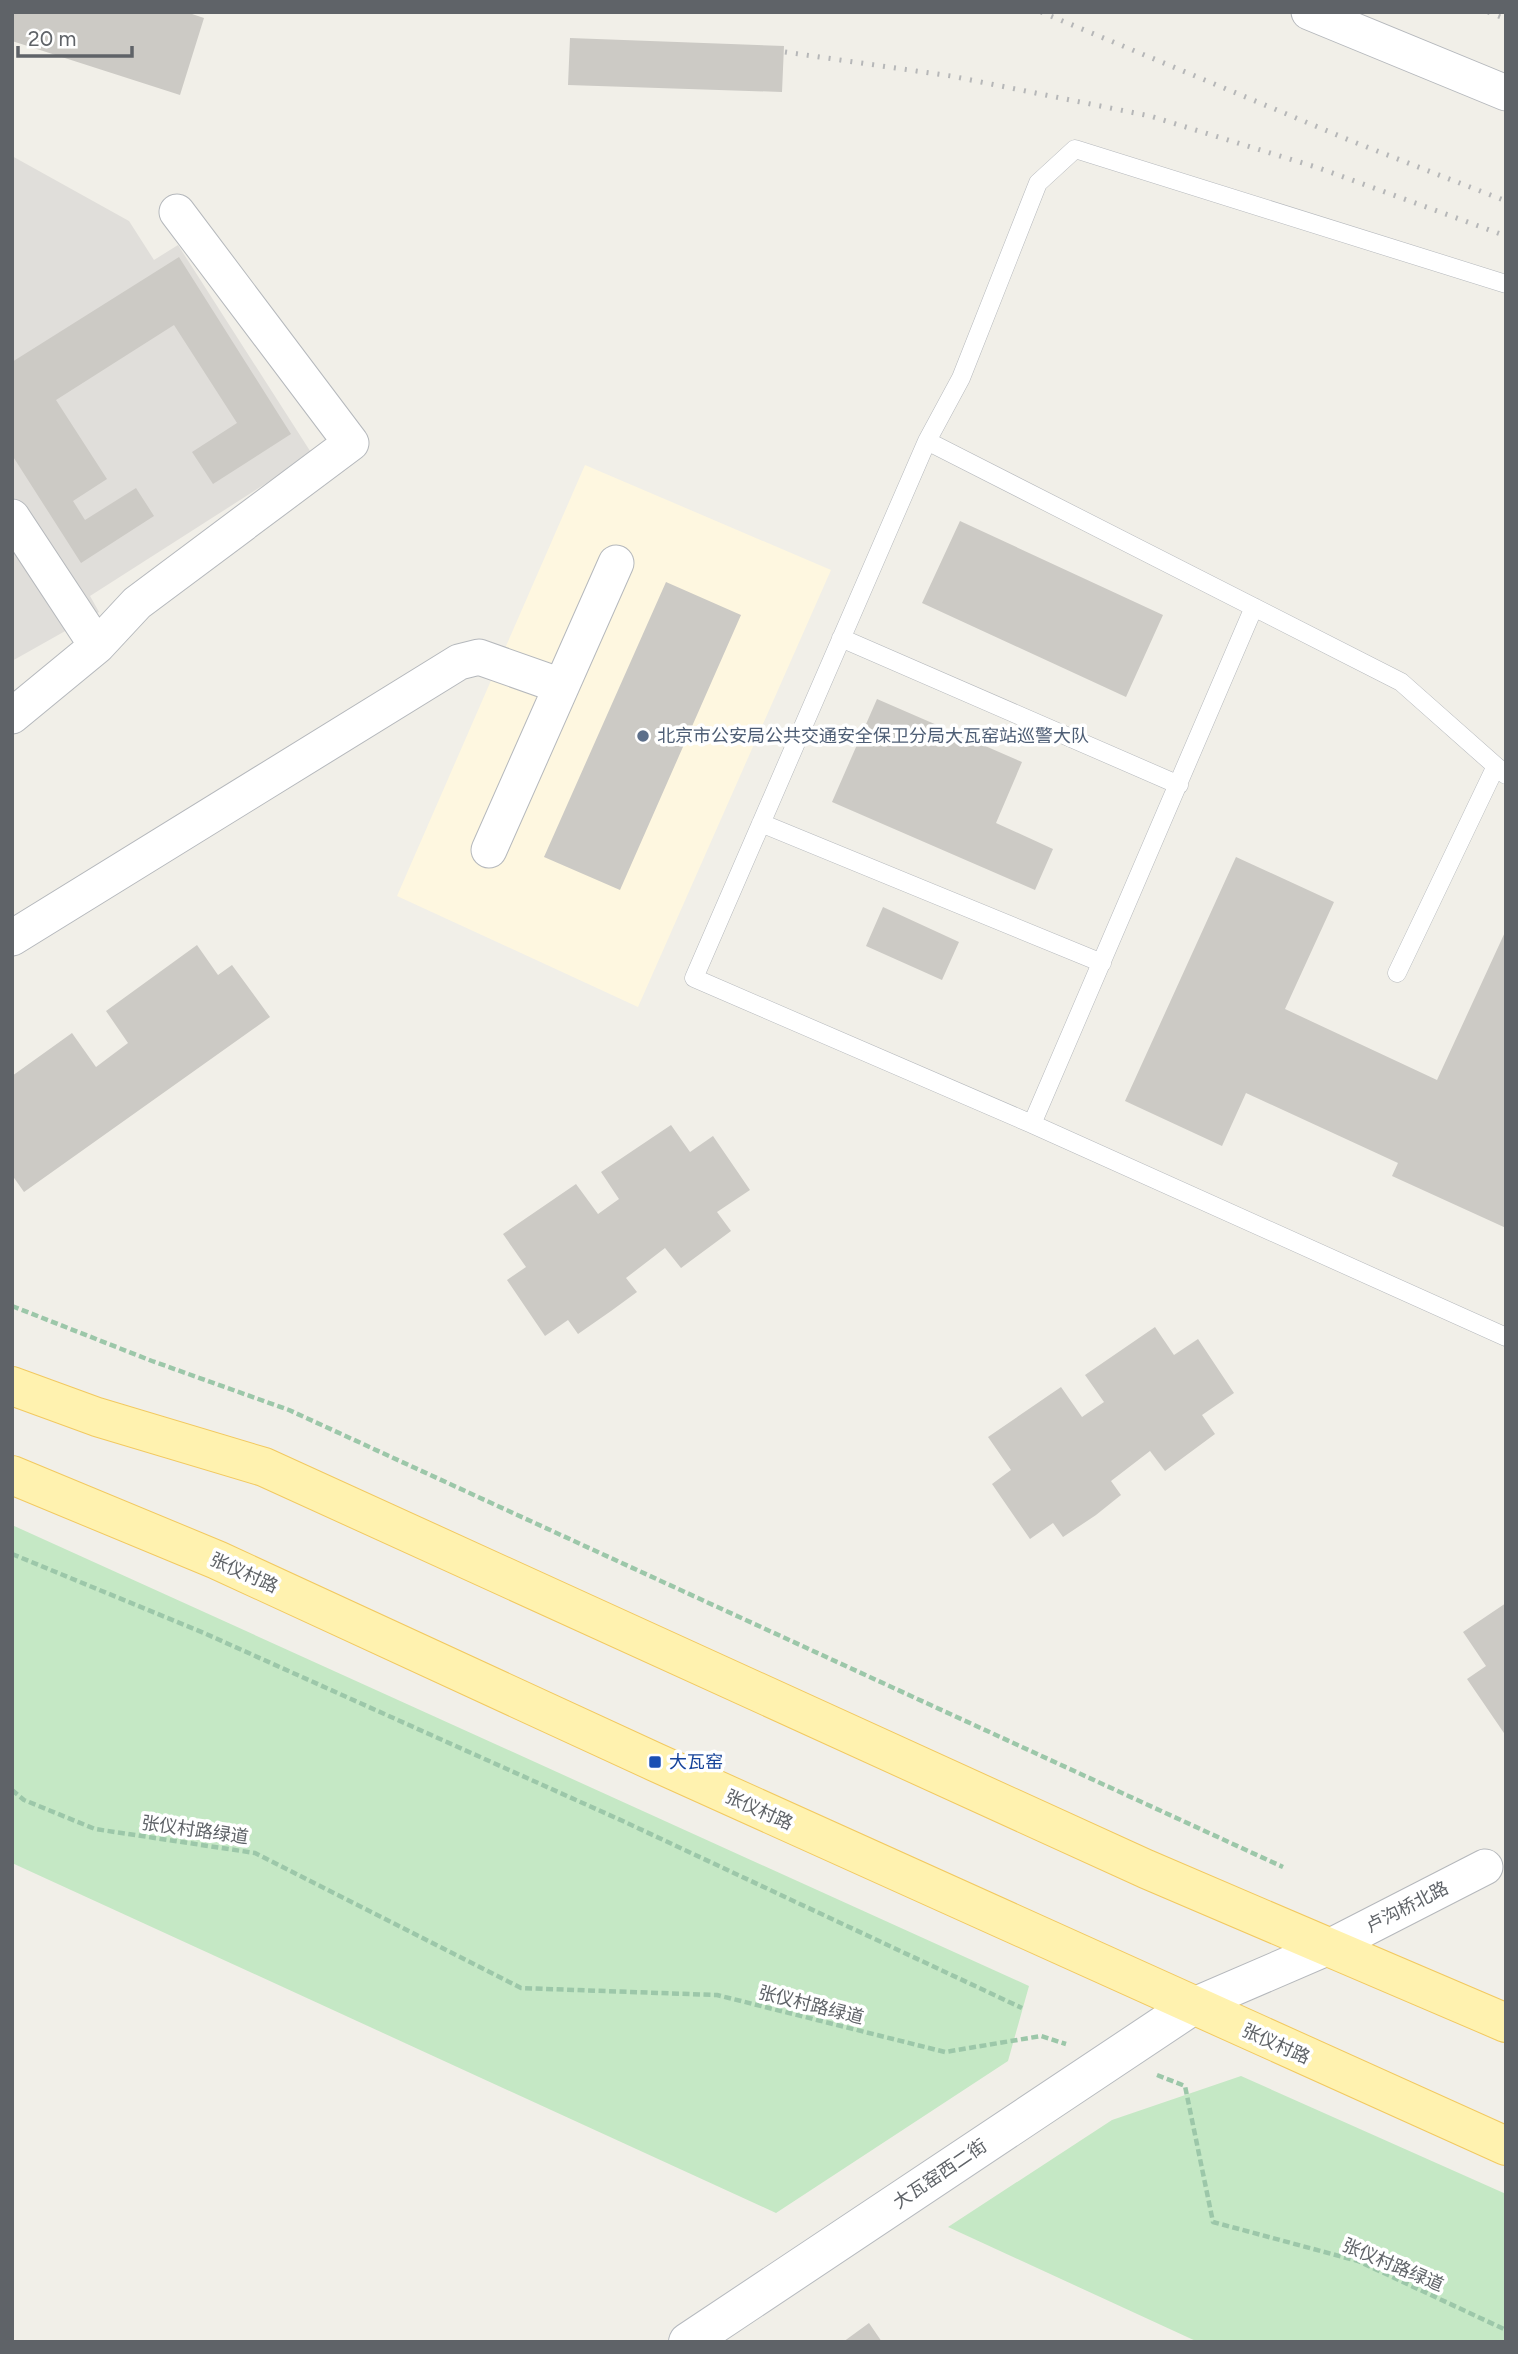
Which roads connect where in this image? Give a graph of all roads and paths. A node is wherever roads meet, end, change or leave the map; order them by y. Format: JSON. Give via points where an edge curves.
{"nodes":[{"id":1,"x":1309,"y":12,"type":"edge"},
{"id":2,"x":1506,"y":93,"type":"edge"},
{"id":3,"x":177,"y":212,"type":"dead end"},
{"id":4,"x":1506,"y":284,"type":"edge"},
{"id":5,"x":926,"y":441,"type":"junction"},
{"id":6,"x":12,"y":517,"type":"edge"},
{"id":7,"x":616,"y":563,"type":"dead end"},
{"id":8,"x":1254,"y":607,"type":"junction"},
{"id":9,"x":841,"y":638,"type":"junction"},
{"id":10,"x":97,"y":646,"type":"junction"},
{"id":11,"x":561,"y":687,"type":"junction"},
{"id":12,"x":12,"y":716,"type":"edge"},
{"id":13,"x":1501,"y":771,"type":"edge"},
{"id":14,"x":1179,"y":785,"type":"junction"},
{"id":15,"x":761,"y":823,"type":"junction"},
{"id":16,"x":489,"y":850,"type":"dead end"},
{"id":17,"x":12,"y":939,"type":"edge"},
{"id":18,"x":1102,"y":963,"type":"junction"},
{"id":19,"x":1397,"y":973,"type":"dead end"},
{"id":20,"x":1032,"y":1124,"type":"junction"},
{"id":21,"x":12,"y":1306,"type":"edge"},
{"id":22,"x":1506,"y":1337,"type":"edge"},
{"id":23,"x":12,"y":1386,"type":"edge"},
{"id":24,"x":12,"y":1475,"type":"edge"},
{"id":25,"x":12,"y":1554,"type":"edge"},
{"id":26,"x":12,"y":1790,"type":"edge"},
{"id":27,"x":1283,"y":1867,"type":"dead end"},
{"id":28,"x":1485,"y":1867,"type":"dead end"},
{"id":29,"x":1329,"y":1947,"type":"junction"},
{"id":30,"x":1192,"y":2006,"type":"junction"},
{"id":31,"x":1023,"y":2008,"type":"dead end"},
{"id":32,"x":1506,"y":2023,"type":"edge"},
{"id":33,"x":1114,"y":2058,"type":"junction"},
{"id":34,"x":1506,"y":2146,"type":"edge"},
{"id":35,"x":1506,"y":2330,"type":"edge"},
{"id":36,"x":688,"y":2342,"type":"edge"}],
"edges":[{"from":1,"to":2,"type":"street"},
{"from":3,"to":10,"type":"street","via":[[351,443],[137,603]]},
{"from":4,"to":5,"type":"lane","via":[[1075,149],[1038,183],[961,378]]},
{"from":5,"to":8,"type":"lane"},
{"from":5,"to":9,"type":"lane"},
{"from":6,"to":10,"type":"street"},
{"from":7,"to":11,"type":"street"},
{"from":8,"to":13,"type":"lane","via":[[1401,682]]},
{"from":8,"to":14,"type":"lane"},
{"from":9,"to":14,"type":"lane"},
{"from":9,"to":15,"type":"lane"},
{"from":10,"to":12,"type":"street"},
{"from":11,"to":16,"type":"street"},
{"from":11,"to":17,"type":"street","via":[[479,657],[459,662]]},
{"from":13,"to":19,"type":"lane"},
{"from":14,"to":18,"type":"lane"},
{"from":15,"to":18,"type":"lane"},
{"from":15,"to":20,"type":"lane","via":[[694,978]]},
{"from":18,"to":20,"type":"lane"},
{"from":20,"to":22,"type":"lane"},
{"from":21,"to":27,"type":"path","via":[[289,1410]]},
{"from":23,"to":29,"type":"main road","via":[[97,1417],[264,1467],[1146,1869]]},
{"from":24,"to":30,"type":"main road","name":"张仪村路","via":[[217,1560]]},
{"from":25,"to":31,"type":"path","via":[[204,1633]]},
{"from":26,"to":33,"type":"path","name":"张仪村路绿道","via":[[24,1800],[95,1829],[255,1853],[521,1988],[717,1996],[945,2052],[1041,2036]]},
{"from":28,"to":29,"type":"street","name":"卢沟桥北路"},
{"from":29,"to":30,"type":"street","name":"卢沟桥北路"},
{"from":29,"to":32,"type":"main road"},
{"from":30,"to":33,"type":"street","name":"大瓦窑西二街"},
{"from":30,"to":34,"type":"main road","name":"张仪村路"},
{"from":33,"to":35,"type":"path","name":"张仪村路绿道","via":[[1185,2086],[1213,2222],[1358,2262]]},
{"from":33,"to":36,"type":"street","name":"大瓦窑西二街"}]}
